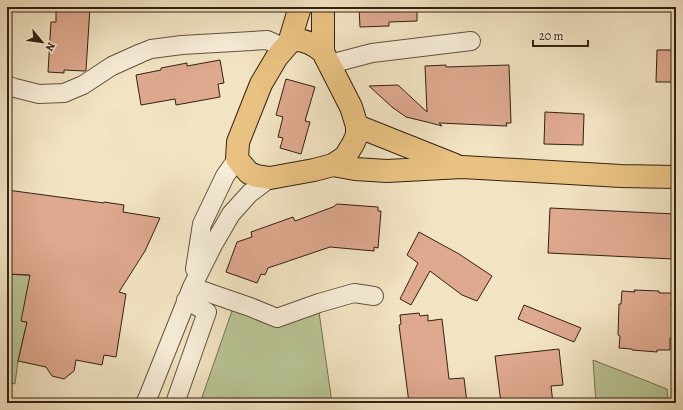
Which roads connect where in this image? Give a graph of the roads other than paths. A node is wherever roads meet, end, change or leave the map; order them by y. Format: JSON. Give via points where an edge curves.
{"nodes":[{"id":1,"x":300,"y":7,"type":"edge"},
{"id":2,"x":323,"y":7,"type":"edge"},
{"id":3,"x":471,"y":41,"type":"dead end"},
{"id":4,"x":287,"y":46,"type":"junction"},
{"id":5,"x":327,"y":58,"type":"junction"},
{"id":6,"x":7,"y":85,"type":"edge"},
{"id":7,"x":357,"y":126,"type":"junction"},
{"id":8,"x":237,"y":159,"type":"junction"},
{"id":9,"x":332,"y":165,"type":"junction"},
{"id":10,"x":462,"y":167,"type":"junction"},
{"id":11,"x":676,"y":177,"type":"edge"},
{"id":12,"x":270,"y":178,"type":"junction"},
{"id":13,"x":189,"y":294,"type":"junction"},
{"id":14,"x":374,"y":296,"type":"dead end"},
{"id":15,"x":145,"y":403,"type":"edge"},
{"id":16,"x":175,"y":403,"type":"edge"}],
"edges":[{"from":1,"to":4,"type":"main road"},
{"from":2,"to":5,"type":"main road"},
{"from":3,"to":5,"type":"street"},
{"from":4,"to":5,"type":"main road","via":[[295,40],[304,40],[319,48]]},
{"from":4,"to":6,"type":"street","via":[[267,40],[151,49],[112,66],[83,85],[64,93],[39,94]]},
{"from":4,"to":8,"type":"main road","via":[[277,57],[261,84],[238,142]]},
{"from":5,"to":7,"type":"main road","via":[[351,107]]},
{"from":7,"to":9,"type":"main road","via":[[357,135],[349,151],[345,157]]},
{"from":7,"to":10,"type":"main road"},
{"from":8,"to":12,"type":"main road","via":[[249,173]]},
{"from":8,"to":13,"type":"street","via":[[202,224]]},
{"from":9,"to":10,"type":"main road","via":[[387,171]]},
{"from":9,"to":12,"type":"main road"},
{"from":10,"to":11,"type":"main road"},
{"from":12,"to":13,"type":"street","via":[[250,193],[230,214]]},
{"from":13,"to":14,"type":"street","via":[[250,307],[277,318],[354,293]]},
{"from":13,"to":15,"type":"street"},
{"from":13,"to":16,"type":"street","via":[[207,312]]}]}
